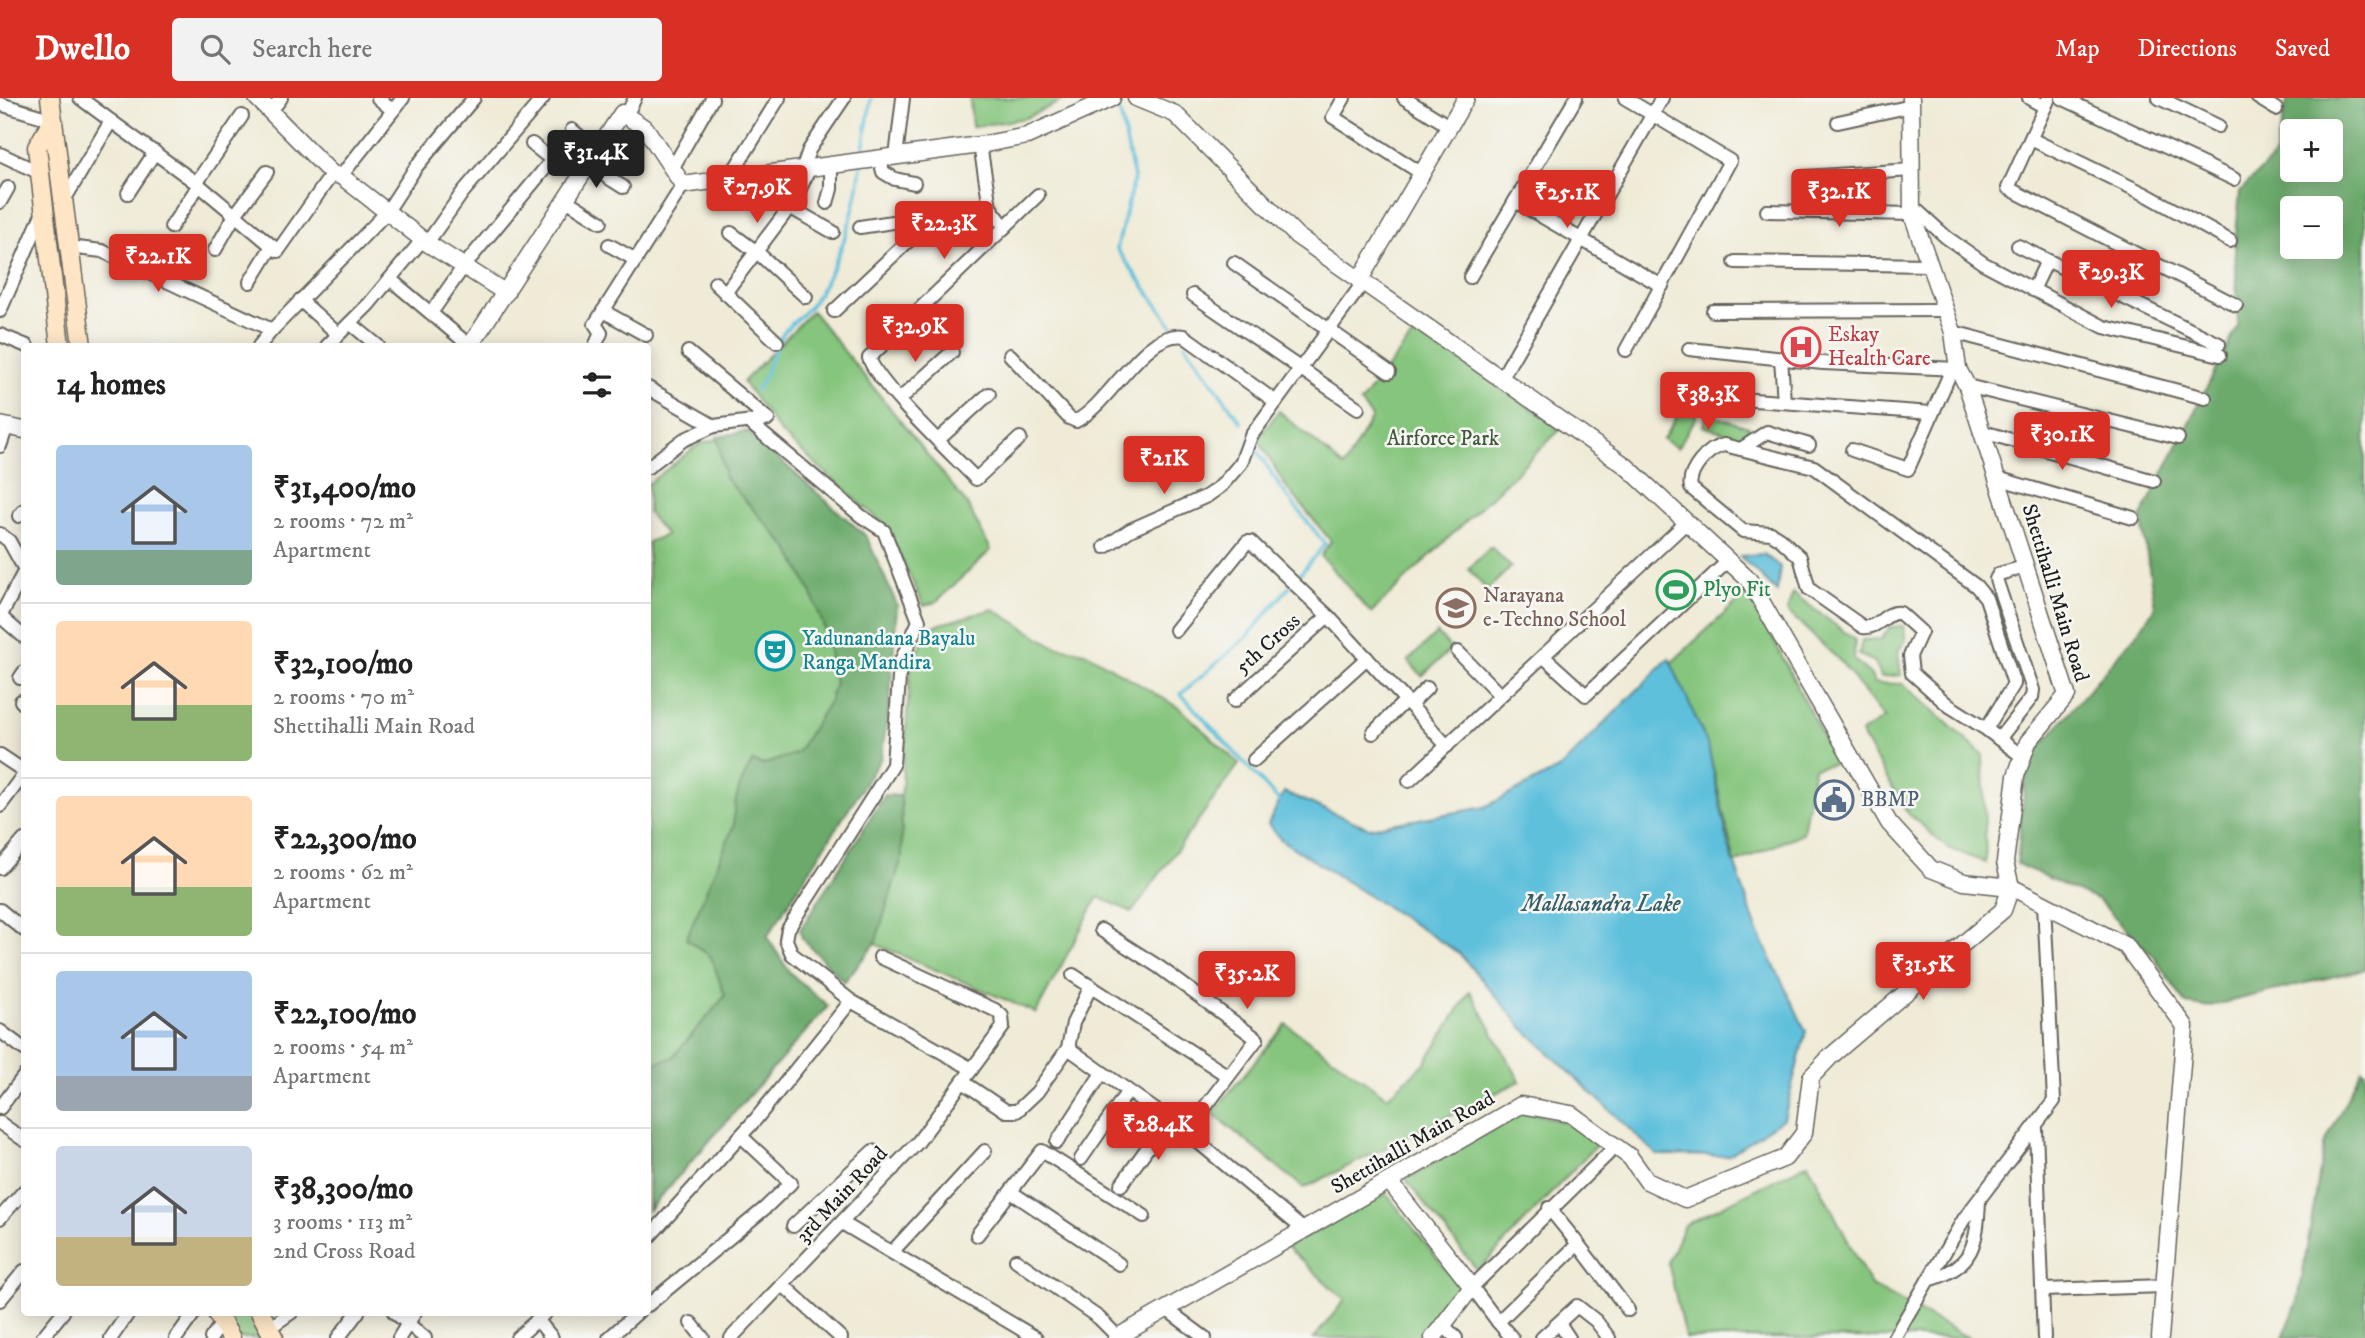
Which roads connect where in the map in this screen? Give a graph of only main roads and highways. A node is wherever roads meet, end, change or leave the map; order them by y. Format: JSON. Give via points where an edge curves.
{"nodes":[{"id":1,"x":50,"y":98,"type":"edge"},
{"id":2,"x":52,"y":120,"type":"junction"},
{"id":3,"x":60,"y":343,"type":"edge"},
{"id":4,"x":82,"y":343,"type":"edge"}],
"edges":[{"from":1,"to":2,"type":"main road"},
{"from":2,"to":3,"type":"main road","via":[[37,148]]},
{"from":2,"to":4,"type":"main road"}]}
